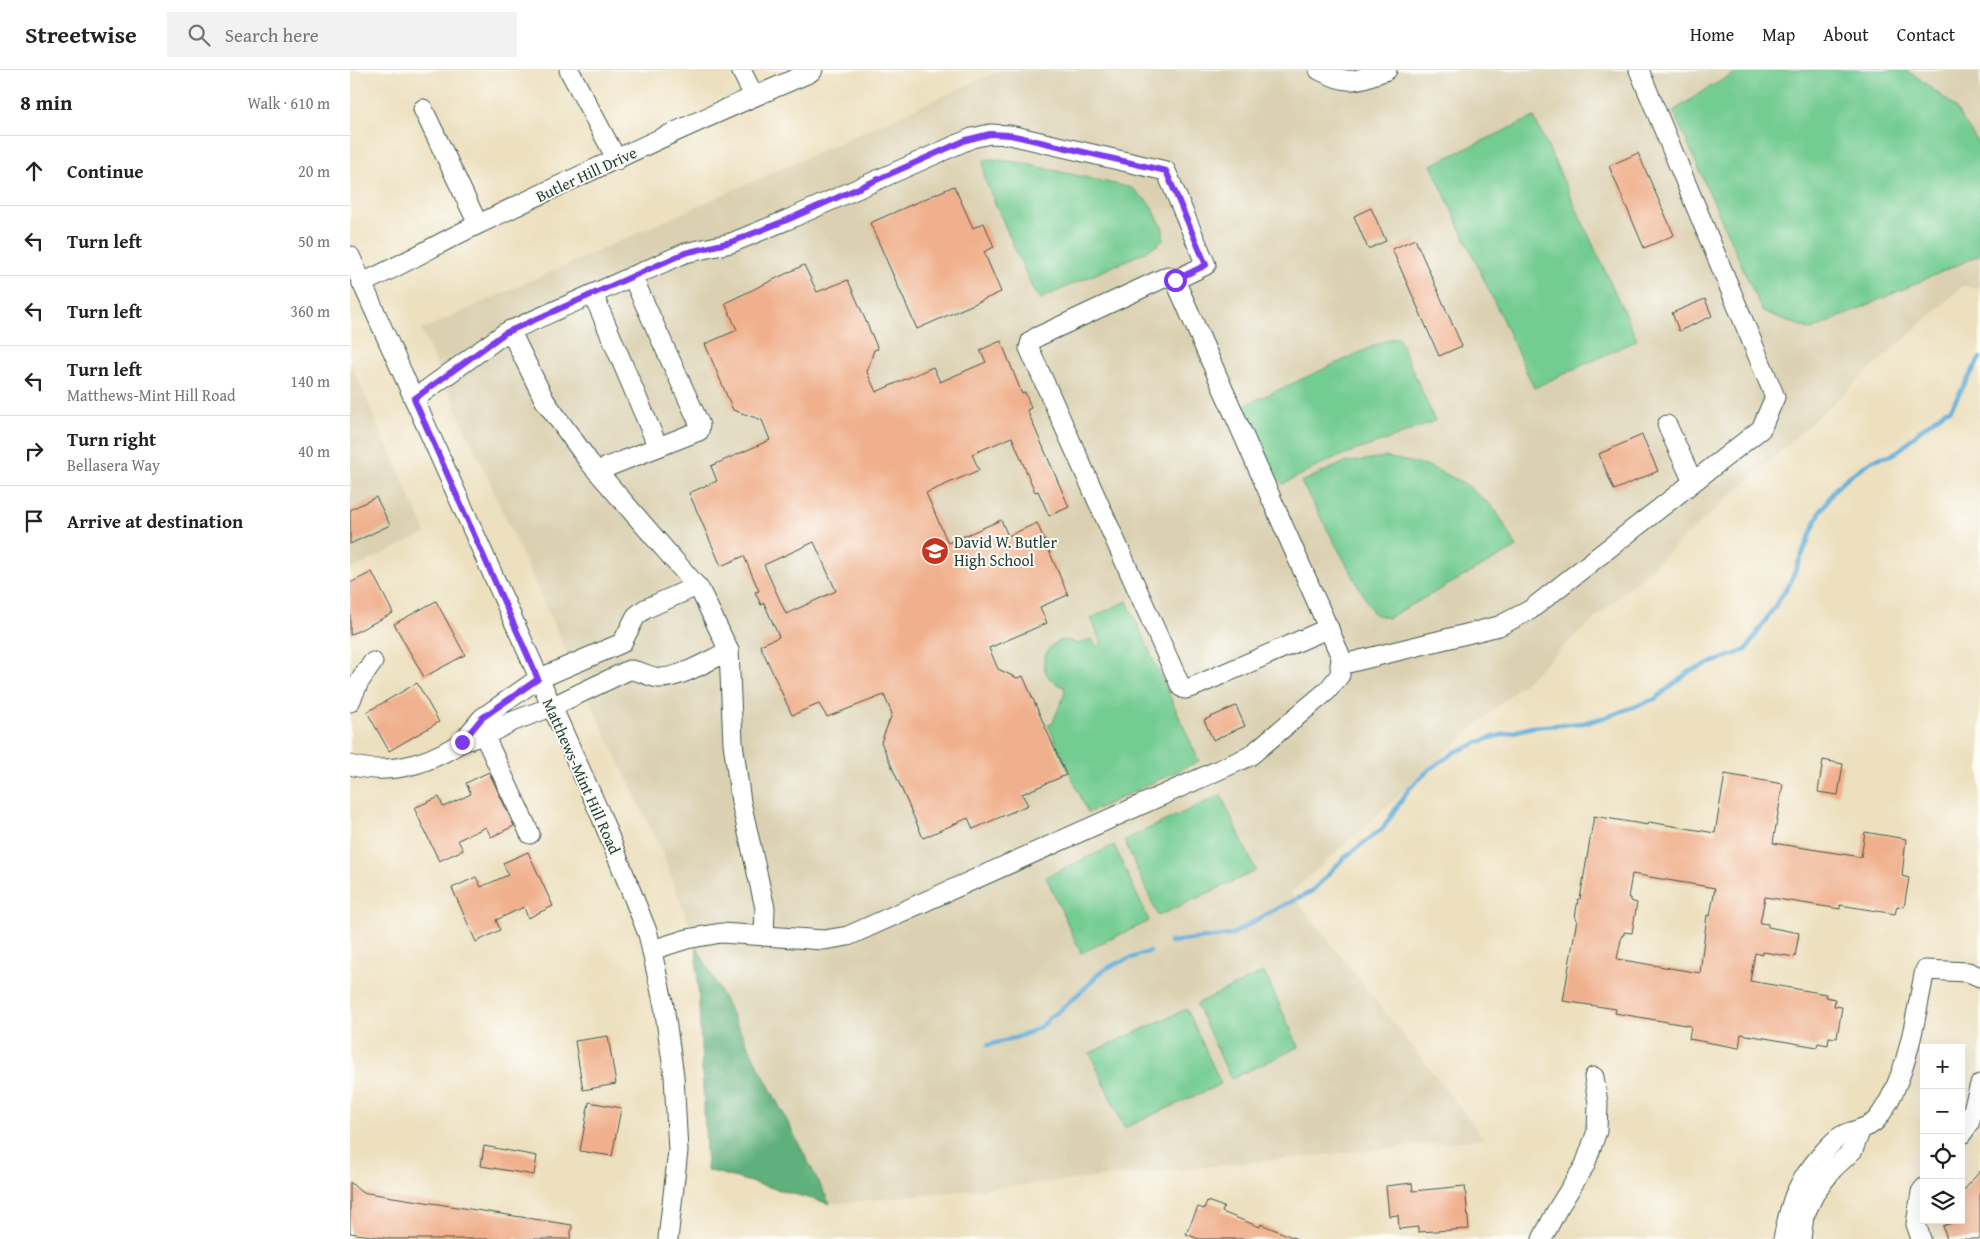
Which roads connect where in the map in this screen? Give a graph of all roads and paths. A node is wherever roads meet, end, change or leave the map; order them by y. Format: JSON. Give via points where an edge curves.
{"nodes":[{"id":1,"x":569,"y":70,"type":"edge"},
{"id":2,"x":741,"y":70,"type":"edge"},
{"id":3,"x":813,"y":70,"type":"edge"},
{"id":4,"x":1319,"y":70,"type":"edge"},
{"id":5,"x":1387,"y":70,"type":"edge"},
{"id":6,"x":1639,"y":70,"type":"edge"},
{"id":7,"x":754,"y":96,"type":"junction"},
{"id":8,"x":422,"y":109,"type":"dead end"},
{"id":9,"x":617,"y":160,"type":"junction"},
{"id":10,"x":478,"y":224,"type":"junction"},
{"id":11,"x":350,"y":256,"type":"edge"},
{"id":12,"x":632,"y":276,"type":"junction"},
{"id":13,"x":1175,"y":280,"type":"junction"},
{"id":14,"x":362,"y":283,"type":"junction"},
{"id":15,"x":592,"y":294,"type":"junction"},
{"id":16,"x":510,"y":330,"type":"junction"},
{"id":17,"x":414,"y":399,"type":"junction"},
{"id":18,"x":1667,"y":425,"type":"dead end"},
{"id":19,"x":658,"y":447,"type":"junction"},
{"id":20,"x":597,"y":471,"type":"junction"},
{"id":21,"x":1693,"y":482,"type":"junction"},
{"id":22,"x":697,"y":586,"type":"junction"},
{"id":23,"x":1328,"y":628,"type":"junction"},
{"id":24,"x":626,"y":636,"type":"junction"},
{"id":25,"x":729,"y":651,"type":"junction"},
{"id":26,"x":374,"y":662,"type":"dead end"},
{"id":27,"x":1340,"y":665,"type":"junction"},
{"id":28,"x":638,"y":670,"type":"junction"},
{"id":29,"x":538,"y":679,"type":"junction"},
{"id":30,"x":350,"y":702,"type":"edge"},
{"id":31,"x":550,"y":707,"type":"junction"},
{"id":32,"x":484,"y":735,"type":"junction"},
{"id":33,"x":462,"y":742,"type":"junction"},
{"id":34,"x":350,"y":765,"type":"edge"},
{"id":35,"x":530,"y":834,"type":"dead end"},
{"id":36,"x":764,"y":936,"type":"junction"},
{"id":37,"x":652,"y":950,"type":"junction"},
{"id":38,"x":1980,"y":978,"type":"edge"},
{"id":39,"x":1594,"y":1077,"type":"dead end"},
{"id":40,"x":1980,"y":1084,"type":"edge"},
{"id":41,"x":1861,"y":1129,"type":"junction"},
{"id":42,"x":1962,"y":1134,"type":"edge"},
{"id":43,"x":1920,"y":1198,"type":"edge"},
{"id":44,"x":668,"y":1239,"type":"edge"},
{"id":45,"x":1542,"y":1239,"type":"edge"},
{"id":46,"x":1783,"y":1239,"type":"edge"},
{"id":47,"x":1801,"y":1239,"type":"edge"},
{"id":48,"x":1921,"y":1239,"type":"edge"}],
"edges":[{"from":1,"to":9,"type":"street"},
{"from":2,"to":7,"type":"street"},
{"from":3,"to":7,"type":"street","name":"Butler Hill Drive"},
{"from":4,"to":5,"type":"street","via":[[1339,80],[1356,81]]},
{"from":6,"to":21,"type":"street","via":[[1774,397],[1761,428]]},
{"from":7,"to":9,"type":"street","name":"Butler Hill Drive"},
{"from":8,"to":10,"type":"street"},
{"from":9,"to":10,"type":"street","name":"Butler Hill Drive"},
{"from":10,"to":14,"type":"street","name":"Butler Hill Drive"},
{"from":11,"to":14,"type":"street","name":"Matthews-Mint Hill Road"},
{"from":12,"to":13,"type":"street","via":[[685,253],[731,242],[787,220],[966,140],[990,134],[1010,135],[1166,171],[1206,265]]},
{"from":12,"to":15,"type":"street"},
{"from":12,"to":19,"type":"street","via":[[700,425],[699,431]]},
{"from":13,"to":23,"type":"street"},
{"from":13,"to":23,"type":"street","via":[[1168,276],[1046,332],[1031,341],[1029,348],[1181,687],[1194,688]]},
{"from":14,"to":17,"type":"street","name":"Matthews-Mint Hill Road"},
{"from":15,"to":16,"type":"street"},
{"from":15,"to":19,"type":"street"},
{"from":16,"to":17,"type":"street"},
{"from":16,"to":20,"type":"street","via":[[545,401]]},
{"from":17,"to":29,"type":"street","name":"Matthews-Mint Hill Road"},
{"from":18,"to":21,"type":"street"},
{"from":19,"to":20,"type":"street"},
{"from":20,"to":22,"type":"street"},
{"from":21,"to":27,"type":"street","via":[[1530,610],[1499,626]]},
{"from":22,"to":24,"type":"street","via":[[645,609],[636,616]]},
{"from":22,"to":25,"type":"street"},
{"from":23,"to":27,"type":"street","via":[[1341,656]]},
{"from":24,"to":28,"type":"street","via":[[628,662]]},
{"from":24,"to":29,"type":"street","via":[[622,643]]},
{"from":25,"to":28,"type":"street","via":[[670,677],[657,678]]},
{"from":25,"to":36,"type":"street","via":[[733,743],[741,802],[765,908]]},
{"from":26,"to":30,"type":"street","via":[[359,682]]},
{"from":27,"to":36,"type":"street","via":[[1340,675],[1326,691],[1250,756],[1224,769],[848,936],[824,940]]},
{"from":28,"to":31,"type":"street","via":[[629,670]]},
{"from":29,"to":31,"type":"street","name":"Matthews-Mint Hill Road"},
{"from":29,"to":33,"type":"street","via":[[482,718]]},
{"from":31,"to":32,"type":"street"},
{"from":31,"to":37,"type":"street","name":"Matthews-Mint Hill Road","via":[[623,870]]},
{"from":32,"to":33,"type":"street"},
{"from":32,"to":35,"type":"street"},
{"from":33,"to":34,"type":"street","via":[[434,759],[406,767],[372,769]]},
{"from":36,"to":37,"type":"street","via":[[721,932]]},
{"from":37,"to":44,"type":"street","name":"Matthews-Mint Hill Road","via":[[674,1076],[678,1151]]},
{"from":38,"to":41,"type":"street","via":[[1968,972],[1925,970],[1902,1074],[1878,1120]]},
{"from":39,"to":45,"type":"street","via":[[1598,1103],[1597,1131],[1585,1165]]},
{"from":40,"to":42,"type":"street","via":[[1969,1124]]},
{"from":41,"to":46,"type":"street","via":[[1840,1137],[1803,1176],[1796,1188]]},
{"from":41,"to":47,"type":"street","via":[[1854,1150],[1816,1191],[1804,1216]]},
{"from":43,"to":48,"type":"street","via":[[1916,1224]]}]}
